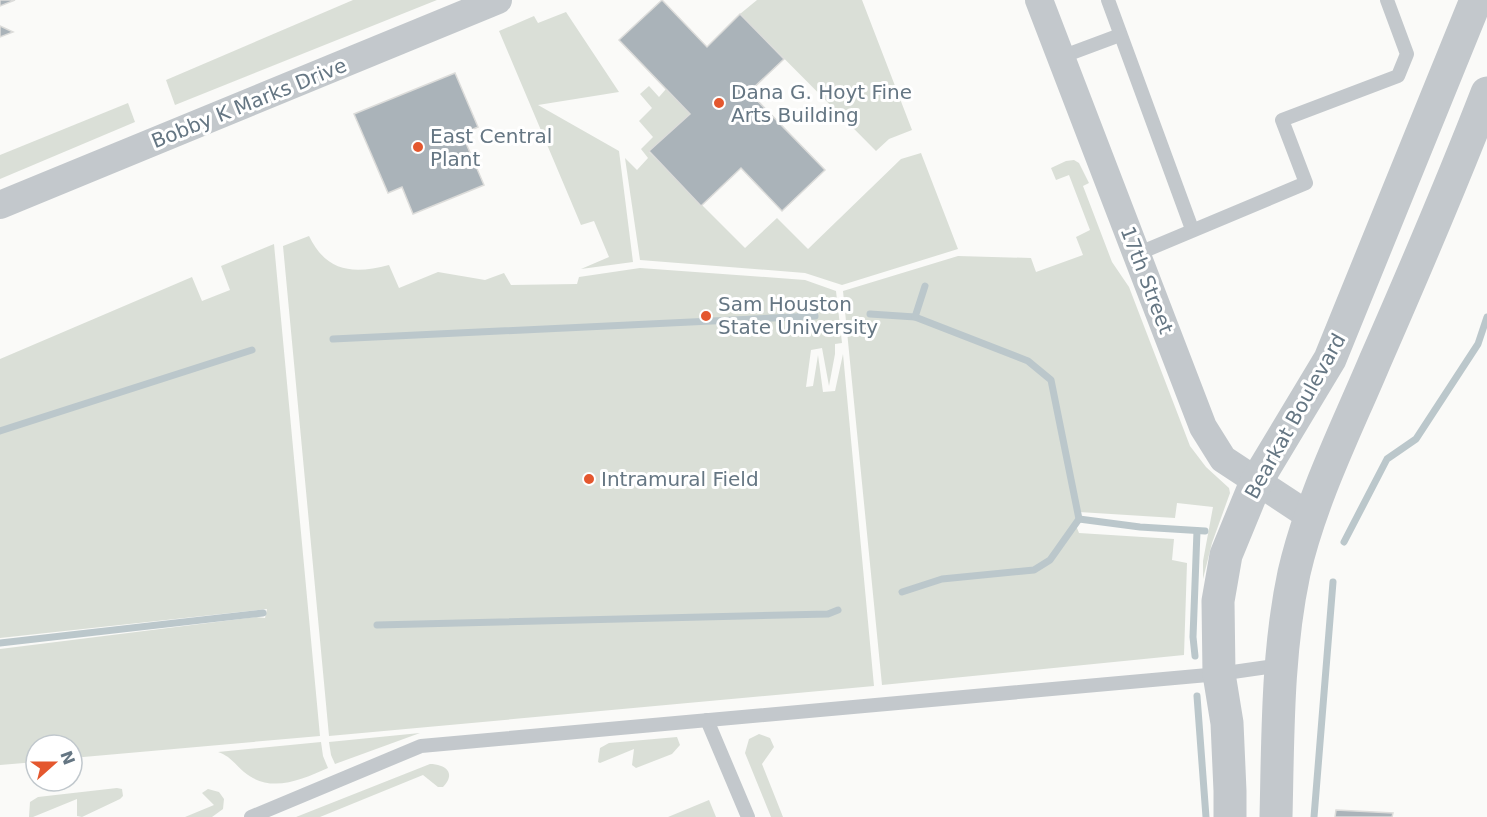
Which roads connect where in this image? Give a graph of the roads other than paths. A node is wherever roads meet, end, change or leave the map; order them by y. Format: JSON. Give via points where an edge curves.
{"nodes":[{"id":1,"x":498,"y":0,"type":"edge"},
{"id":2,"x":1039,"y":0,"type":"edge"},
{"id":3,"x":1108,"y":0,"type":"edge"},
{"id":4,"x":1387,"y":0,"type":"edge"},
{"id":5,"x":1476,"y":0,"type":"edge"},
{"id":6,"x":1120,"y":35,"type":"junction"},
{"id":7,"x":1061,"y":57,"type":"junction"},
{"id":8,"x":1487,"y":93,"type":"edge"},
{"id":9,"x":0,"y":205,"type":"edge"},
{"id":10,"x":1192,"y":229,"type":"junction"},
{"id":11,"x":1137,"y":254,"type":"junction"},
{"id":12,"x":1256,"y":482,"type":"junction"},
{"id":13,"x":1311,"y":517,"type":"junction"},
{"id":14,"x":1282,"y":665,"type":"junction"},
{"id":15,"x":1218,"y":674,"type":"junction"},
{"id":16,"x":707,"y":720,"type":"junction"},
{"id":17,"x":251,"y":817,"type":"edge"},
{"id":18,"x":748,"y":817,"type":"edge"},
{"id":19,"x":1230,"y":817,"type":"edge"},
{"id":20,"x":1276,"y":817,"type":"edge"}],
"edges":[{"from":1,"to":9,"type":"street","name":"Bobby K Marks Drive"},
{"from":2,"to":7,"type":"street","name":"17th Street"},
{"from":3,"to":6,"type":"lane"},
{"from":4,"to":10,"type":"lane","via":[[1407,54],[1398,76],[1282,120],[1306,183]]},
{"from":5,"to":12,"type":"street","name":"Bearkat Boulevard","via":[[1330,359]]},
{"from":6,"to":7,"type":"lane"},
{"from":6,"to":10,"type":"lane"},
{"from":7,"to":11,"type":"street","name":"17th Street"},
{"from":8,"to":13,"type":"street"},
{"from":10,"to":11,"type":"lane"},
{"from":11,"to":12,"type":"street","name":"17th Street","via":[[1203,427],[1223,459]]},
{"from":12,"to":13,"type":"street","name":"17th Street"},
{"from":12,"to":15,"type":"street","name":"Bearkat Boulevard","via":[[1226,555],[1218,601]]},
{"from":13,"to":14,"type":"street","via":[[1295,572]]},
{"from":14,"to":15,"type":"lane"},
{"from":14,"to":20,"type":"street"},
{"from":15,"to":16,"type":"lane"},
{"from":15,"to":19,"type":"street","name":"Bearkat Boulevard","via":[[1227,723]]},
{"from":16,"to":17,"type":"lane","via":[[421,746]]},
{"from":16,"to":18,"type":"lane"}]}
